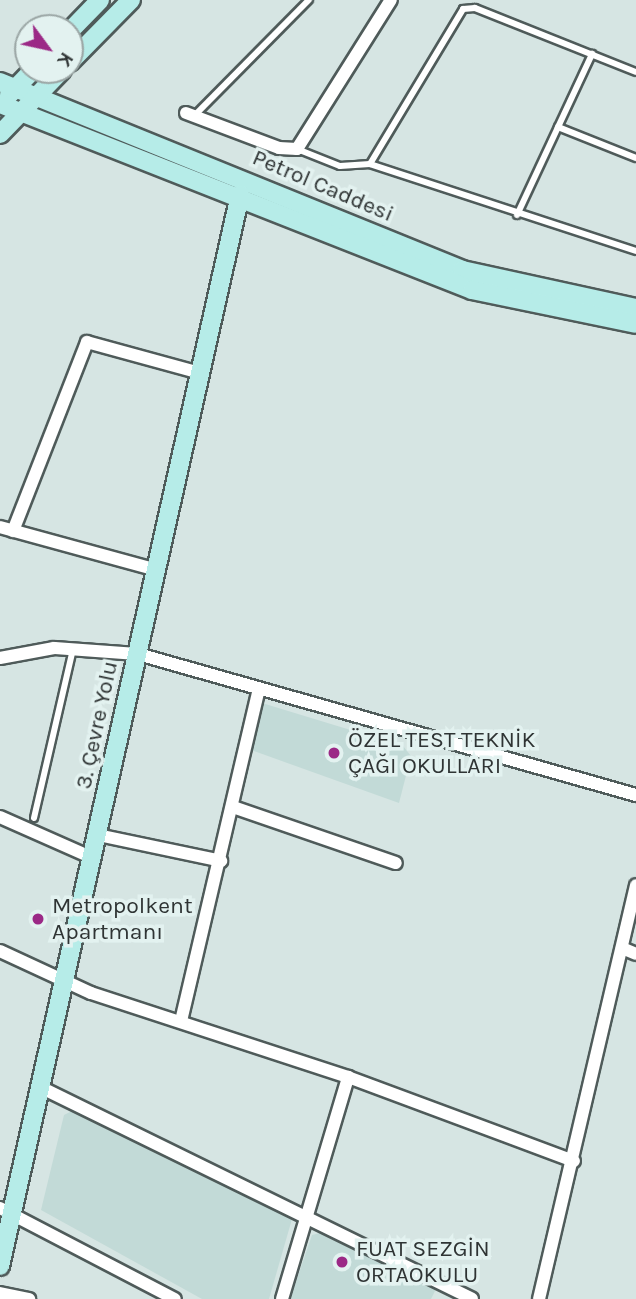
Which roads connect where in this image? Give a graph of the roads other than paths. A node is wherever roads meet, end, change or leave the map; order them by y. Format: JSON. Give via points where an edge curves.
{"nodes":[{"id":1,"x":100,"y":0,"type":"edge"},
{"id":2,"x":131,"y":0,"type":"edge"},
{"id":3,"x":309,"y":0,"type":"edge"},
{"id":4,"x":391,"y":0,"type":"edge"},
{"id":5,"x":84,"y":17,"type":"edge"},
{"id":6,"x":84,"y":48,"type":"edge"},
{"id":7,"x":592,"y":54,"type":"junction"},
{"id":8,"x":636,"y":72,"type":"edge"},
{"id":9,"x":48,"y":84,"type":"edge"},
{"id":10,"x":8,"y":85,"type":"edge"},
{"id":11,"x":36,"y":96,"type":"junction"},
{"id":12,"x":0,"y":105,"type":"edge"},
{"id":13,"x":20,"y":113,"type":"junction"},
{"id":14,"x":189,"y":115,"type":"joint"},
{"id":15,"x":558,"y":127,"type":"junction"},
{"id":16,"x":0,"y":134,"type":"edge"},
{"id":17,"x":297,"y":149,"type":"junction"},
{"id":18,"x":636,"y":158,"type":"edge"},
{"id":19,"x":370,"y":164,"type":"junction"},
{"id":20,"x":240,"y":195,"type":"junction"},
{"id":21,"x":517,"y":215,"type":"junction"},
{"id":22,"x":636,"y":251,"type":"edge"},
{"id":23,"x":636,"y":308,"type":"edge"},
{"id":24,"x":636,"y":324,"type":"edge"},
{"id":25,"x":200,"y":373,"type":"junction"},
{"id":26,"x":0,"y":527,"type":"edge"},
{"id":27,"x":13,"y":531,"type":"junction"},
{"id":28,"x":157,"y":570,"type":"junction"},
{"id":29,"x":73,"y":649,"type":"junction"},
{"id":30,"x":138,"y":654,"type":"junction"},
{"id":31,"x":0,"y":658,"type":"edge"},
{"id":32,"x":259,"y":689,"type":"junction"},
{"id":33,"x":636,"y":795,"type":"edge"},
{"id":34,"x":233,"y":807,"type":"junction"},
{"id":35,"x":0,"y":817,"type":"edge"},
{"id":36,"x":34,"y":818,"type":"dead end"},
{"id":37,"x":98,"y":835,"type":"junction"},
{"id":38,"x":93,"y":858,"type":"junction"},
{"id":39,"x":221,"y":861,"type":"junction"},
{"id":40,"x":396,"y":863,"type":"dead end"},
{"id":41,"x":636,"y":885,"type":"edge"},
{"id":42,"x":622,"y":948,"type":"junction"},
{"id":43,"x":0,"y":951,"type":"edge"},
{"id":44,"x":636,"y":954,"type":"edge"},
{"id":45,"x":64,"y":982,"type":"junction"},
{"id":46,"x":181,"y":1021,"type":"junction"},
{"id":47,"x":348,"y":1077,"type":"junction"},
{"id":48,"x":40,"y":1087,"type":"junction"},
{"id":49,"x":574,"y":1161,"type":"junction"},
{"id":50,"x":5,"y":1210,"type":"edge"},
{"id":51,"x":309,"y":1220,"type":"junction"},
{"id":52,"x":0,"y":1266,"type":"edge"},
{"id":53,"x":0,"y":1293,"type":"edge"},
{"id":54,"x":29,"y":1299,"type":"edge"},
{"id":55,"x":175,"y":1299,"type":"edge"},
{"id":56,"x":282,"y":1299,"type":"edge"},
{"id":57,"x":472,"y":1299,"type":"edge"},
{"id":58,"x":539,"y":1299,"type":"edge"}],
"edges":[{"from":1,"to":5,"type":"main road"},
{"from":2,"to":6,"type":"main road"},
{"from":3,"to":14,"type":"lane"},
{"from":4,"to":17,"type":"street"},
{"from":7,"to":8,"type":"lane"},
{"from":7,"to":15,"type":"lane"},
{"from":7,"to":19,"type":"lane","via":[[475,8],[463,9]]},
{"from":9,"to":11,"type":"main road"},
{"from":10,"to":11,"type":"main road","name":"Petrol Caddesi"},
{"from":10,"to":12,"type":"main road"},
{"from":11,"to":13,"type":"main road"},
{"from":11,"to":23,"type":"main road","name":"Petrol Caddesi","via":[[462,270]]},
{"from":12,"to":13,"type":"main road","name":"Petrol Caddesi"},
{"from":13,"to":16,"type":"main road"},
{"from":13,"to":20,"type":"main road","name":"Petrol Caddesi"},
{"from":14,"to":17,"type":"street","via":[[279,149]]},
{"from":15,"to":18,"type":"lane"},
{"from":15,"to":21,"type":"lane"},
{"from":17,"to":19,"type":"lane","via":[[340,166]]},
{"from":19,"to":21,"type":"lane"},
{"from":20,"to":24,"type":"main road","name":"Petrol Caddesi","via":[[472,290]]},
{"from":20,"to":25,"type":"main road","name":"3. Çevre Yolu"},
{"from":21,"to":22,"type":"lane"},
{"from":25,"to":27,"type":"street","via":[[87,342]]},
{"from":25,"to":28,"type":"main road","name":"3. Çevre Yolu"},
{"from":26,"to":27,"type":"street"},
{"from":27,"to":28,"type":"street"},
{"from":28,"to":30,"type":"main road","name":"3. Çevre Yolu"},
{"from":29,"to":30,"type":"street"},
{"from":29,"to":31,"type":"street"},
{"from":29,"to":36,"type":"lane"},
{"from":30,"to":32,"type":"street"},
{"from":30,"to":37,"type":"main road","name":"3. Çevre Yolu"},
{"from":32,"to":33,"type":"street"},
{"from":32,"to":34,"type":"street"},
{"from":34,"to":39,"type":"street"},
{"from":34,"to":40,"type":"street"},
{"from":35,"to":38,"type":"street"},
{"from":37,"to":38,"type":"main road","name":"3. Çevre Yolu"},
{"from":37,"to":39,"type":"street"},
{"from":38,"to":45,"type":"main road","name":"3. Çevre Yolu"},
{"from":39,"to":46,"type":"street"},
{"from":41,"to":42,"type":"street"},
{"from":42,"to":44,"type":"street"},
{"from":42,"to":49,"type":"street"},
{"from":43,"to":45,"type":"street"},
{"from":45,"to":46,"type":"street"},
{"from":45,"to":48,"type":"main road","name":"3. Çevre Yolu"},
{"from":46,"to":47,"type":"street"},
{"from":47,"to":49,"type":"street"},
{"from":47,"to":51,"type":"street"},
{"from":48,"to":50,"type":"main road","name":"3. Çevre Yolu"},
{"from":48,"to":51,"type":"street"},
{"from":49,"to":58,"type":"street"},
{"from":50,"to":52,"type":"main road","name":"3. Çevre Yolu"},
{"from":50,"to":55,"type":"street"},
{"from":51,"to":56,"type":"street"},
{"from":51,"to":57,"type":"street"},
{"from":53,"to":54,"type":"street"}]}
